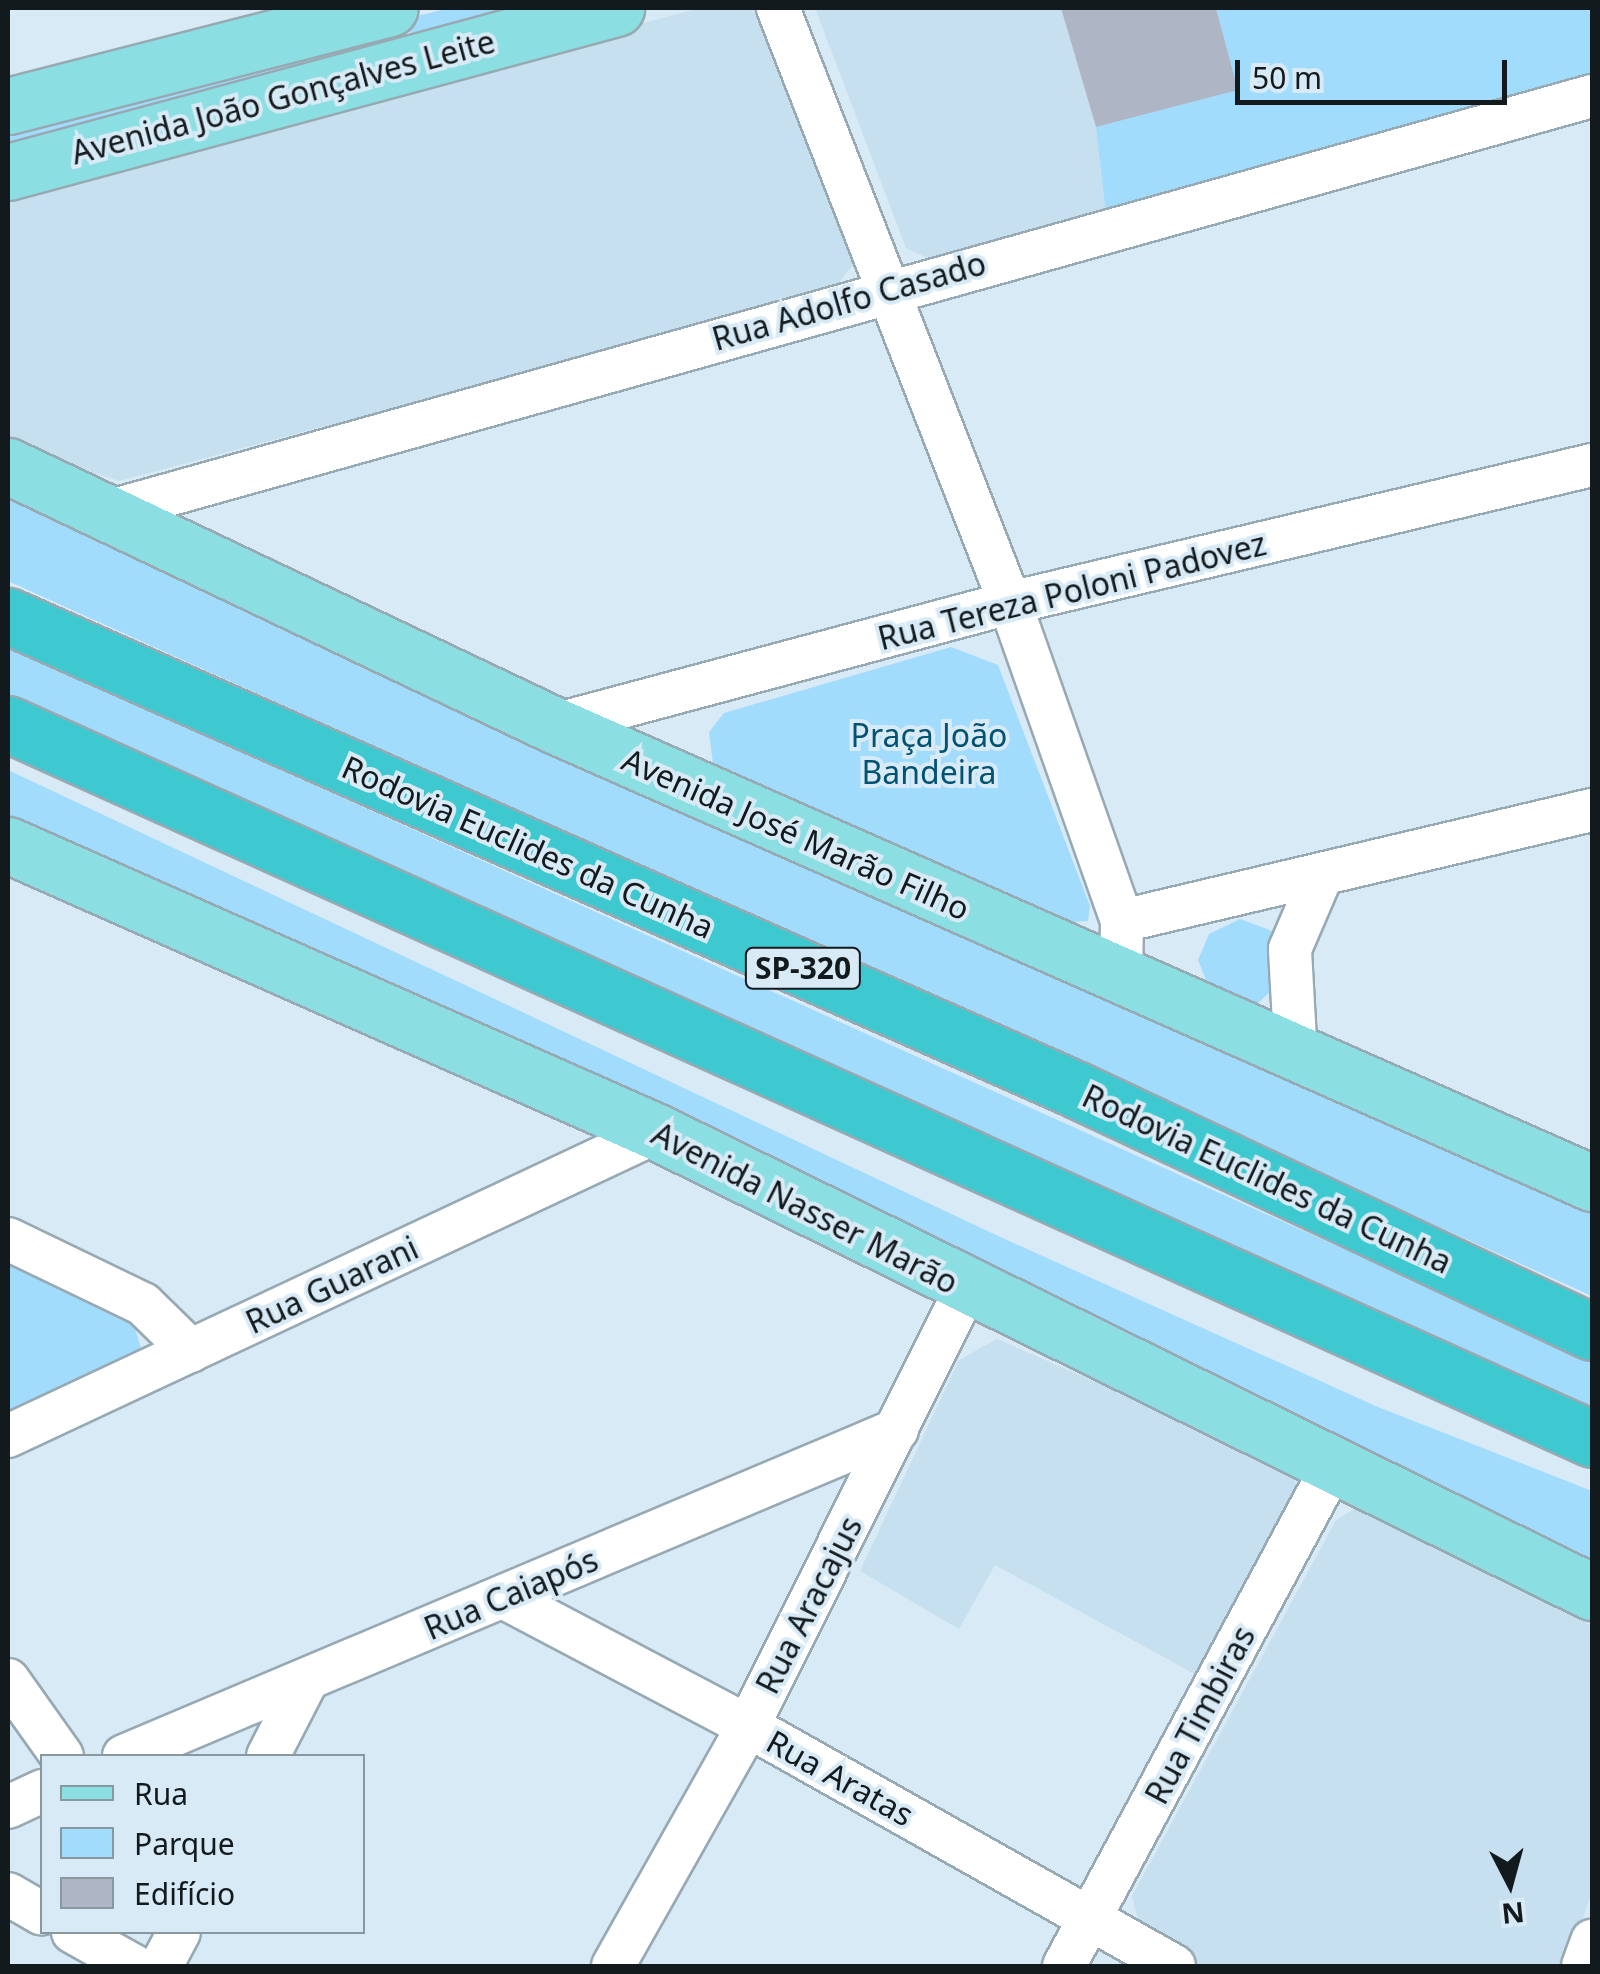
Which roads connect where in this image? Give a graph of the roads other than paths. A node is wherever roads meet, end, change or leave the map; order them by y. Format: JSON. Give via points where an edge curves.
{"nodes":[{"id":1,"x":616,"y":8,"type":"edge"},
{"id":2,"x":778,"y":8,"type":"edge"},
{"id":3,"x":378,"y":11,"type":"edge"},
{"id":4,"x":379,"y":71,"type":"junction"},
{"id":5,"x":1592,"y":96,"type":"edge"},
{"id":6,"x":8,"y":106,"type":"edge"},
{"id":7,"x":8,"y":172,"type":"edge"},
{"id":8,"x":888,"y":290,"type":"junction"},
{"id":9,"x":1592,"y":465,"type":"edge"},
{"id":10,"x":8,"y":466,"type":"edge"},
{"id":11,"x":107,"y":512,"type":"junction"},
{"id":12,"x":1010,"y":603,"type":"junction"},
{"id":13,"x":8,"y":616,"type":"edge"},
{"id":14,"x":8,"y":724,"type":"edge"},
{"id":15,"x":554,"y":725,"type":"junction"},
{"id":16,"x":1592,"y":810,"type":"edge"},
{"id":17,"x":8,"y":844,"type":"edge"},
{"id":18,"x":1320,"y":879,"type":"junction"},
{"id":19,"x":1122,"y":922,"type":"junction"},
{"id":20,"x":1121,"y":979,"type":"junction"},
{"id":21,"x":1296,"y":1058,"type":"junction"},
{"id":22,"x":657,"y":1132,"type":"junction"},
{"id":23,"x":1589,"y":1180,"type":"edge"},
{"id":24,"x":8,"y":1239,"type":"edge"},
{"id":25,"x":966,"y":1290,"type":"junction"},
{"id":26,"x":1592,"y":1332,"type":"edge"},
{"id":27,"x":191,"y":1351,"type":"junction"},
{"id":28,"x":896,"y":1430,"type":"junction"},
{"id":29,"x":8,"y":1436,"type":"edge"},
{"id":30,"x":1592,"y":1440,"type":"edge"},
{"id":31,"x":1334,"y":1464,"type":"junction"},
{"id":32,"x":1592,"y":1592,"type":"edge"},
{"id":33,"x":503,"y":1597,"type":"junction"},
{"id":34,"x":8,"y":1680,"type":"edge"},
{"id":35,"x":306,"y":1682,"type":"junction"},
{"id":36,"x":748,"y":1726,"type":"junction"},
{"id":37,"x":61,"y":1754,"type":"edge"},
{"id":38,"x":129,"y":1754,"type":"edge"},
{"id":39,"x":269,"y":1754,"type":"edge"},
{"id":40,"x":40,"y":1793,"type":"edge"},
{"id":41,"x":8,"y":1808,"type":"edge"},
{"id":42,"x":8,"y":1894,"type":"edge"},
{"id":43,"x":40,"y":1913,"type":"edge"},
{"id":44,"x":1091,"y":1920,"type":"junction"},
{"id":45,"x":78,"y":1934,"type":"edge"},
{"id":46,"x":177,"y":1934,"type":"edge"},
{"id":47,"x":1592,"y":1941,"type":"edge"},
{"id":48,"x":134,"y":1966,"type":"edge"},
{"id":49,"x":160,"y":1966,"type":"edge"},
{"id":50,"x":613,"y":1966,"type":"edge"},
{"id":51,"x":1064,"y":1966,"type":"edge"},
{"id":52,"x":1174,"y":1966,"type":"edge"},
{"id":53,"x":1584,"y":1966,"type":"edge"}],
"edges":[{"from":1,"to":4,"type":"main road","name":"Avenida João Gonçalves Leite"},
{"from":2,"to":8,"type":"street"},
{"from":3,"to":4,"type":"main road"},
{"from":3,"to":6,"type":"main road","name":"Avenida João Gonçalves Leite"},
{"from":4,"to":7,"type":"main road","name":"Avenida João Gonçalves Leite"},
{"from":5,"to":8,"type":"street","name":"Rua Adolfo Casado"},
{"from":8,"to":11,"type":"street","name":"Rua Adolfo Casado"},
{"from":8,"to":12,"type":"street"},
{"from":9,"to":12,"type":"street","name":"Rua Tereza Poloni Padovez"},
{"from":10,"to":11,"type":"main road","name":"Avenida José Marão Filho"},
{"from":11,"to":15,"type":"main road","name":"Avenida José Marão Filho"},
{"from":12,"to":15,"type":"street","name":"Rua Tereza Poloni Padovez"},
{"from":12,"to":19,"type":"street"},
{"from":13,"to":26,"type":"highway","name":"Rodovia Euclides da Cunha","number":"SP-320","via":[[1077,1090]]},
{"from":14,"to":30,"type":"highway"},
{"from":15,"to":20,"type":"main road","name":"Avenida José Marão Filho"},
{"from":16,"to":18,"type":"street"},
{"from":17,"to":22,"type":"main road","name":"Avenida Nasser Marão"},
{"from":18,"to":19,"type":"street"},
{"from":18,"to":21,"type":"street","via":[[1290,949]]},
{"from":19,"to":20,"type":"street"},
{"from":20,"to":21,"type":"main road","name":"Avenida José Marão Filho"},
{"from":21,"to":23,"type":"main road","name":"Avenida José Marão Filho"},
{"from":22,"to":25,"type":"main road","name":"Avenida Nasser Marão"},
{"from":22,"to":27,"type":"street","name":"Rua Guarani"},
{"from":24,"to":27,"type":"street","via":[[143,1304]]},
{"from":25,"to":28,"type":"street","name":"Rua Aracajus"},
{"from":25,"to":31,"type":"main road","name":"Avenida Nasser Marão"},
{"from":27,"to":29,"type":"street","name":"Rua Guarani"},
{"from":28,"to":33,"type":"street","name":"Rua Caiapós"},
{"from":28,"to":36,"type":"street","name":"Rua Aracajus"},
{"from":31,"to":32,"type":"main road","name":"Avenida Nasser Marão"},
{"from":31,"to":44,"type":"street","name":"Rua Timbiras"},
{"from":33,"to":35,"type":"street","name":"Rua Caiapós"},
{"from":33,"to":36,"type":"street","name":"Rua Aratas"},
{"from":34,"to":37,"type":"street"},
{"from":35,"to":38,"type":"street","name":"Rua Caiapós"},
{"from":35,"to":39,"type":"street"},
{"from":36,"to":44,"type":"street","name":"Rua Aratas"},
{"from":36,"to":50,"type":"street","name":"Rua Aracajus"},
{"from":40,"to":41,"type":"street"},
{"from":42,"to":43,"type":"street"},
{"from":44,"to":51,"type":"street","name":"Rua Timbiras"},
{"from":44,"to":52,"type":"street","name":"Rua Aratas"},
{"from":45,"to":48,"type":"street"},
{"from":46,"to":49,"type":"street"},
{"from":47,"to":53,"type":"street"}]}
